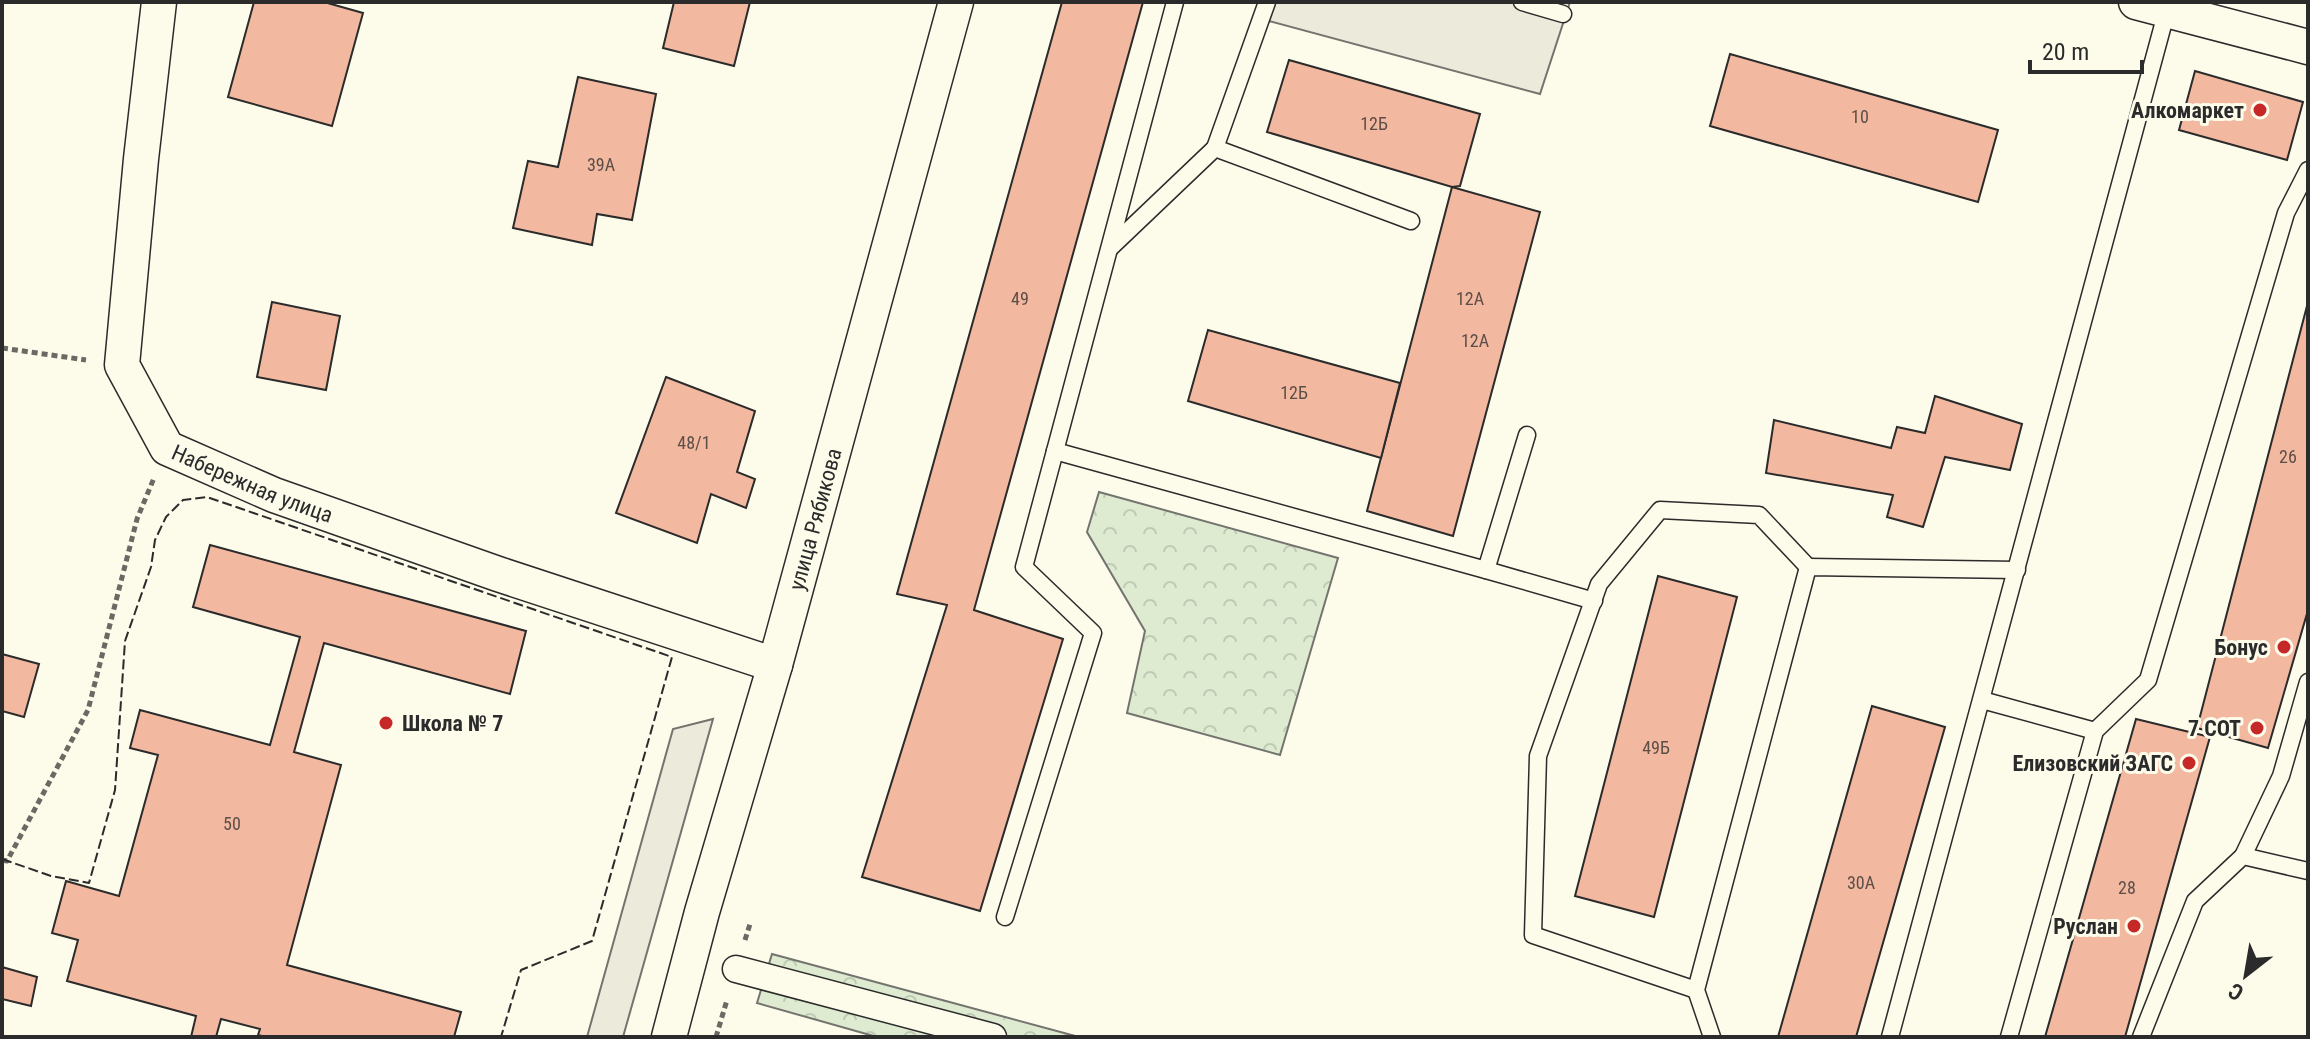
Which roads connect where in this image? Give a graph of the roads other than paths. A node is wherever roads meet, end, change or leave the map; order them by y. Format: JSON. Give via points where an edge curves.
{"nodes":[{"id":1,"x":159,"y":2,"type":"edge"},
{"id":2,"x":956,"y":2,"type":"edge"},
{"id":3,"x":1175,"y":2,"type":"edge"},
{"id":4,"x":1267,"y":2,"type":"edge"},
{"id":5,"x":1522,"y":2,"type":"edge"},
{"id":6,"x":2152,"y":6,"type":"edge"},
{"id":7,"x":1563,"y":14,"type":"dead end"},
{"id":8,"x":2308,"y":47,"type":"edge"},
{"id":9,"x":1215,"y":148,"type":"junction"},
{"id":10,"x":2308,"y":170,"type":"edge"},
{"id":11,"x":1411,"y":221,"type":"dead end"},
{"id":12,"x":1110,"y":248,"type":"junction"},
{"id":13,"x":1527,"y":435,"type":"dead end"},
{"id":14,"x":1055,"y":451,"type":"junction"},
{"id":15,"x":1808,"y":567,"type":"junction"},
{"id":16,"x":1486,"y":570,"type":"junction"},
{"id":17,"x":2017,"y":570,"type":"junction"},
{"id":18,"x":1594,"y":601,"type":"junction"},
{"id":19,"x":775,"y":665,"type":"junction"},
{"id":20,"x":2308,"y":682,"type":"edge"},
{"id":21,"x":1982,"y":700,"type":"junction"},
{"id":22,"x":2095,"y":731,"type":"junction"},
{"id":23,"x":2243,"y":856,"type":"junction"},
{"id":24,"x":2308,"y":871,"type":"edge"},
{"id":25,"x":1005,"y":917,"type":"dead end"},
{"id":26,"x":736,"y":969,"type":"dead end"},
{"id":27,"x":1696,"y":990,"type":"junction"},
{"id":28,"x":669,"y":1037,"type":"edge"},
{"id":29,"x":993,"y":1037,"type":"edge"},
{"id":30,"x":1712,"y":1037,"type":"edge"},
{"id":31,"x":1890,"y":1037,"type":"edge"},
{"id":32,"x":2009,"y":1037,"type":"edge"},
{"id":33,"x":2141,"y":1037,"type":"edge"}],
"edges":[{"from":1,"to":19,"type":"street","name":"Набережная улица","via":[[122,365],[167,448],[274,495]]},
{"from":2,"to":19,"type":"street","name":"улица Рябикова"},
{"from":3,"to":12,"type":"lane"},
{"from":4,"to":9,"type":"lane"},
{"from":5,"to":7,"type":"lane"},
{"from":6,"to":8,"type":"street"},
{"from":6,"to":17,"type":"lane"},
{"from":9,"to":11,"type":"lane"},
{"from":9,"to":12,"type":"lane"},
{"from":10,"to":22,"type":"lane","via":[[2286,213],[2148,680]]},
{"from":12,"to":14,"type":"lane"},
{"from":13,"to":16,"type":"lane"},
{"from":14,"to":16,"type":"lane"},
{"from":14,"to":25,"type":"lane","via":[[1024,567],[1093,633]]},
{"from":15,"to":17,"type":"lane"},
{"from":15,"to":18,"type":"lane","via":[[1759,515],[1660,510],[1599,584]]},
{"from":15,"to":27,"type":"lane"},
{"from":16,"to":18,"type":"lane"},
{"from":17,"to":21,"type":"lane"},
{"from":18,"to":27,"type":"lane","via":[[1538,756],[1533,935]]},
{"from":19,"to":28,"type":"street","name":"улица Рябикова"},
{"from":20,"to":23,"type":"lane","via":[[2281,776]]},
{"from":21,"to":22,"type":"lane"},
{"from":21,"to":31,"type":"lane"},
{"from":22,"to":32,"type":"lane"},
{"from":23,"to":24,"type":"lane"},
{"from":23,"to":33,"type":"lane","via":[[2195,901]]},
{"from":26,"to":29,"type":"street"},
{"from":27,"to":30,"type":"lane"}]}
